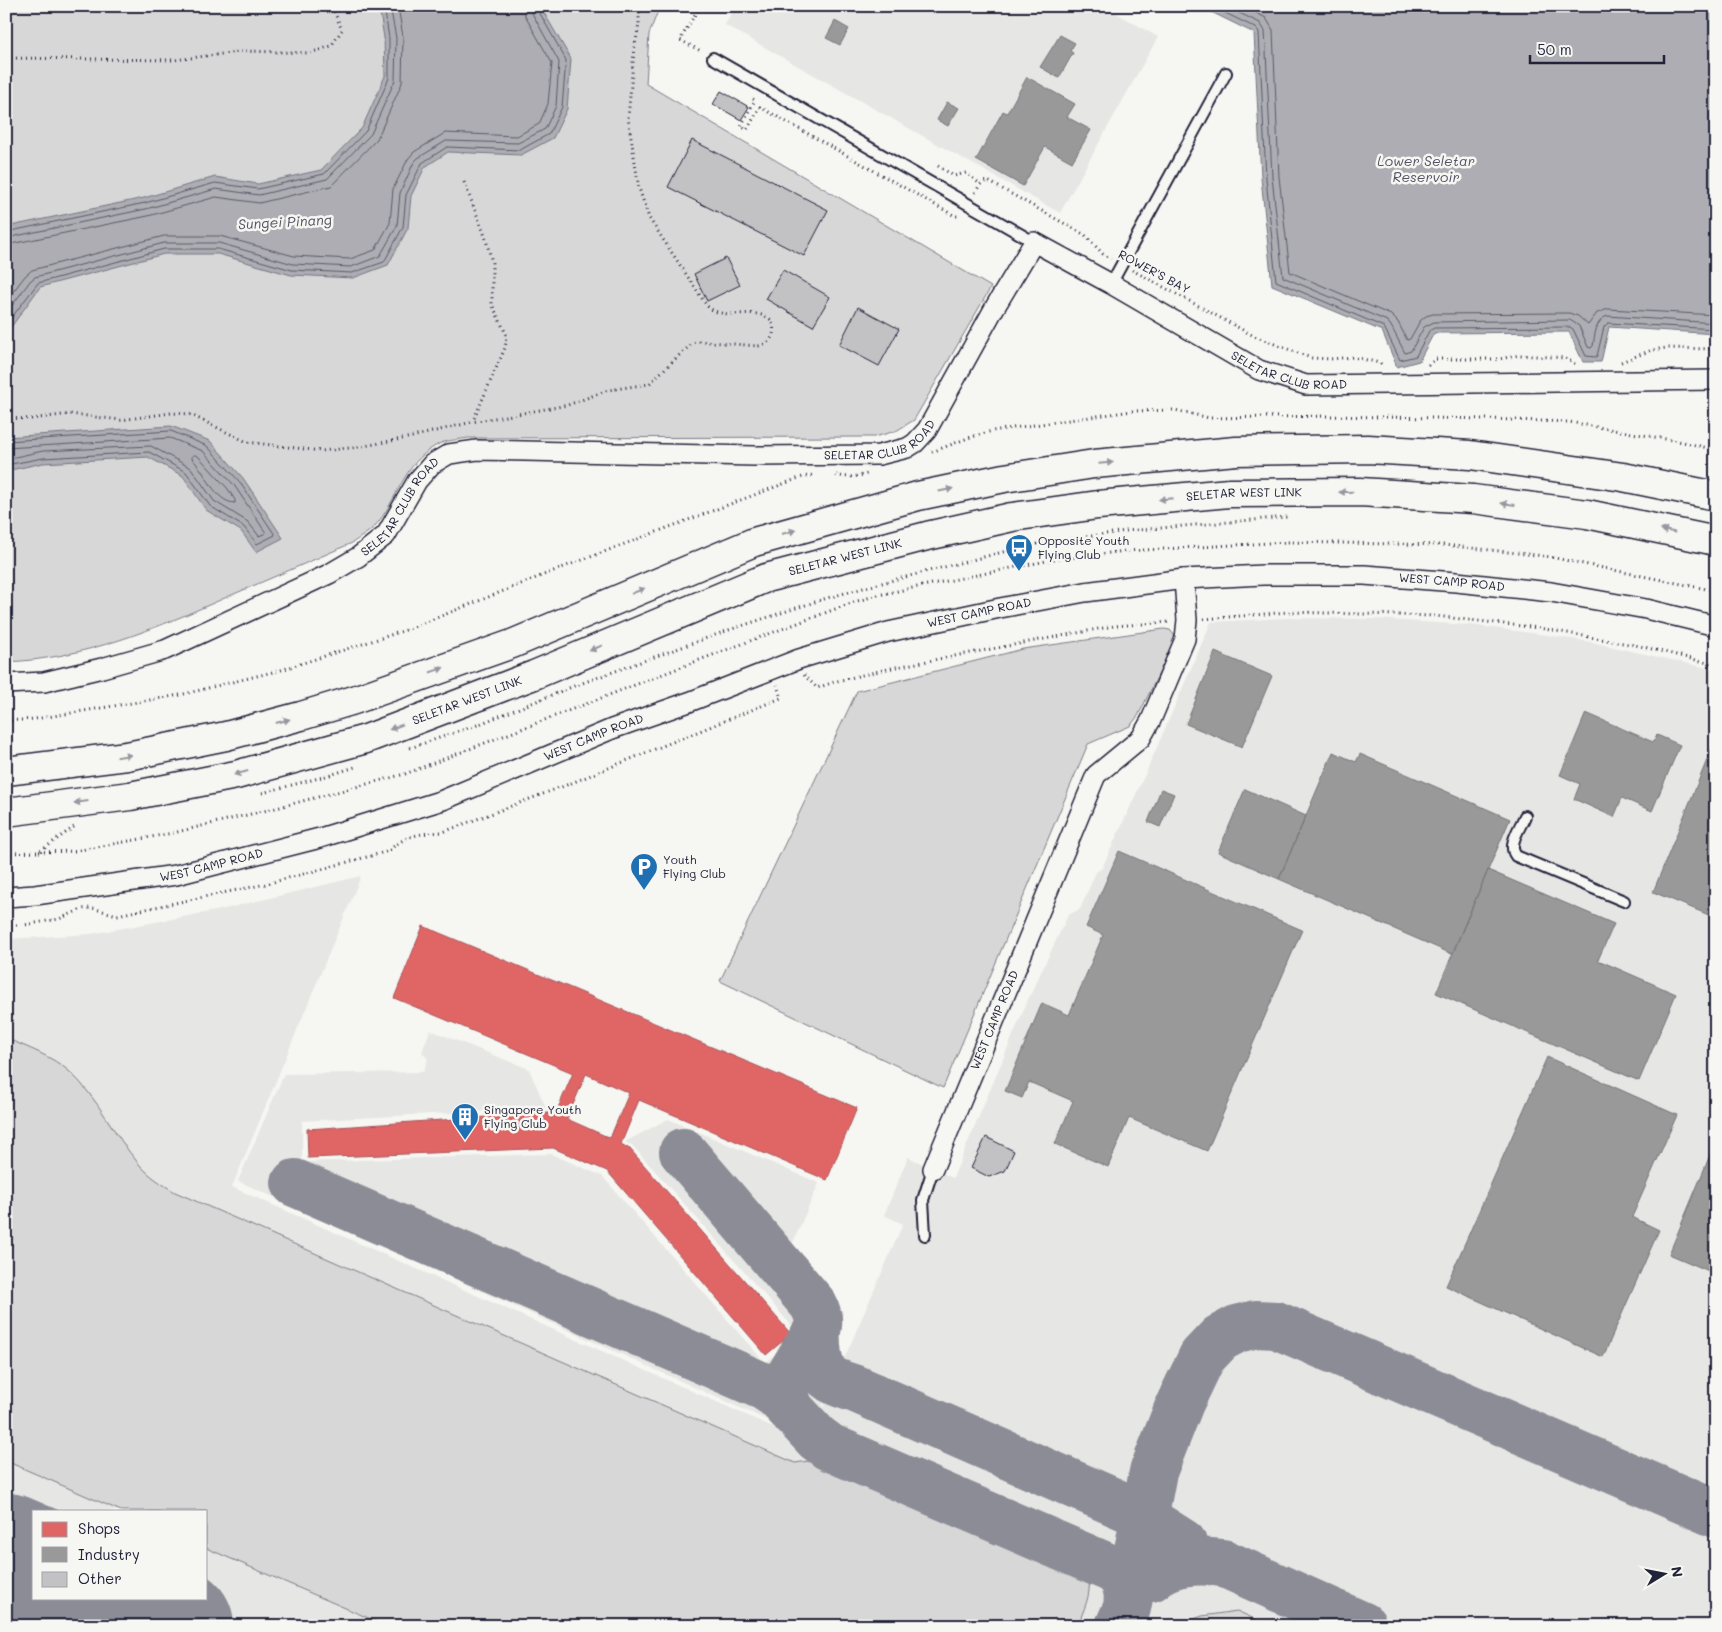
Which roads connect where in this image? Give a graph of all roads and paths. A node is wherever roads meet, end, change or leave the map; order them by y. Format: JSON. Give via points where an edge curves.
{"nodes":[{"id":1,"x":332,"y":6,"type":"edge"},
{"id":2,"x":639,"y":6,"type":"edge"},
{"id":3,"x":700,"y":6,"type":"edge"},
{"id":4,"x":6,"y":58,"type":"edge"},
{"id":5,"x":713,"y":58,"type":"joint"},
{"id":6,"x":1226,"y":73,"type":"dead end"},
{"id":7,"x":746,"y":95,"type":"dead end"},
{"id":8,"x":938,"y":166,"type":"dead end"},
{"id":9,"x":464,"y":182,"type":"dead end"},
{"id":10,"x":980,"y":184,"type":"junction"},
{"id":11,"x":968,"y":205,"type":"junction"},
{"id":12,"x":1034,"y":242,"type":"junction"},
{"id":13,"x":1121,"y":264,"type":"junction"},
{"id":14,"x":1111,"y":284,"type":"junction"},
{"id":15,"x":1716,"y":349,"type":"edge"},
{"id":16,"x":1619,"y":362,"type":"dead end"},
{"id":17,"x":1579,"y":368,"type":"dead end"},
{"id":18,"x":1422,"y":369,"type":"dead end"},
{"id":19,"x":1389,"y":372,"type":"dead end"},
{"id":20,"x":1716,"y":380,"type":"edge"},
{"id":21,"x":6,"y":418,"type":"edge"},
{"id":22,"x":472,"y":422,"type":"junction"},
{"id":23,"x":1716,"y":496,"type":"edge"},
{"id":24,"x":1716,"y":541,"type":"edge"},
{"id":25,"x":1184,"y":580,"type":"junction"},
{"id":26,"x":1187,"y":620,"type":"junction"},
{"id":27,"x":1716,"y":626,"type":"edge"},
{"id":28,"x":641,"y":629,"type":"junction"},
{"id":29,"x":512,"y":644,"type":"junction"},
{"id":30,"x":1716,"y":665,"type":"edge"},
{"id":31,"x":801,"y":675,"type":"dead end"},
{"id":32,"x":785,"y":681,"type":"dead end"},
{"id":33,"x":6,"y":684,"type":"edge"},
{"id":34,"x":6,"y":771,"type":"edge"},
{"id":35,"x":6,"y":812,"type":"edge"},
{"id":36,"x":1525,"y":816,"type":"dead end"},
{"id":37,"x":6,"y":897,"type":"edge"},
{"id":38,"x":1624,"y":901,"type":"dead end"},
{"id":39,"x":6,"y":925,"type":"edge"},
{"id":40,"x":933,"y":1169,"type":"joint"},
{"id":41,"x":925,"y":1235,"type":"dead end"}],
"edges":[{"from":1,"to":4,"type":"path","via":[[342,30],[331,46],[310,52],[246,51],[174,60]]},
{"from":2,"to":22,"type":"path","via":[[628,118],[639,188],[648,218],[707,306],[724,314],[768,317],[773,324],[771,340],[758,346],[698,340],[649,384],[608,390],[568,405]]},
{"from":3,"to":5,"type":"path","via":[[680,40]]},
{"from":5,"to":11,"type":"lane"},
{"from":6,"to":13,"type":"lane"},
{"from":7,"to":11,"type":"path","via":[[755,100],[741,126],[747,130],[760,107],[955,216],[961,216]]},
{"from":8,"to":10,"type":"path","name":"ROWER'S BAY","via":[[954,176],[966,173]]},
{"from":9,"to":22,"type":"path","via":[[486,236],[492,262],[492,304],[507,336],[505,348]]},
{"from":10,"to":11,"type":"path"},
{"from":10,"to":13,"type":"path","name":"ROWER'S BAY","via":[[988,181],[1085,235],[1103,254]]},
{"from":11,"to":12,"type":"lane"},
{"from":12,"to":14,"type":"street","name":"SELETAR CLUB ROAD"},
{"from":12,"to":33,"type":"street","name":"SELETAR CLUB ROAD","via":[[994,307],[927,430],[907,448],[879,455],[755,456],[477,450],[449,454],[432,464],[418,481],[386,535],[329,574],[165,650],[44,682]]},
{"from":13,"to":14,"type":"lane"},
{"from":13,"to":19,"type":"path","name":"ROWER'S BAY","via":[[1254,336],[1312,358],[1354,357],[1380,362]]},
{"from":14,"to":20,"type":"street","name":"SELETAR CLUB ROAD","via":[[1259,370],[1306,385]]},
{"from":15,"to":16,"type":"path","via":[[1652,350]]},
{"from":17,"to":18,"type":"path","via":[[1565,358],[1520,355],[1499,359],[1436,359]]},
{"from":21,"to":22,"type":"path","via":[[31,419],[70,414],[121,420],[171,413],[189,414],[247,442],[321,451],[412,437]]},
{"from":29,"to":23,"type":"main road","one_way":true,"via":[[754,542],[918,496],[1094,464],[1236,451],[1387,450],[1470,454],[1623,477]]},
{"from":24,"to":28,"type":"main road","name":"SELETAR WEST LINK","one_way":true,"via":[[1587,514],[1473,499],[1360,492],[1229,493],[1012,517],[927,536],[766,578]]},
{"from":25,"to":26,"type":"street","name":"WEST CAMP ROAD"},
{"from":25,"to":27,"type":"street","name":"WEST CAMP ROAD","via":[[1263,575],[1364,575],[1456,582],[1551,592],[1646,609]]},
{"from":25,"to":37,"type":"street","name":"WEST CAMP ROAD","via":[[1085,592],[858,640],[612,730],[443,800],[320,838],[176,874]]},
{"from":26,"to":30,"type":"path","via":[[1289,612],[1435,616],[1540,628],[1640,646]]},
{"from":26,"to":31,"type":"path","via":[[1114,626],[896,667],[817,688]]},
{"from":26,"to":40,"type":"street","name":"WEST CAMP ROAD","via":[[1185,639],[1141,738],[1096,775]]},
{"from":28,"to":29,"type":"main road","via":[[634,615],[628,613],[573,634]]},
{"from":28,"to":35,"type":"main road","name":"SELETAR WEST LINK","one_way":true,"via":[[534,675],[366,738],[226,777],[130,796]]},
{"from":34,"to":29,"type":"main road","one_way":true,"via":[[127,756],[226,736],[354,700]]},
{"from":32,"to":39,"type":"path","via":[[777,684],[781,698],[443,832],[410,836],[389,851],[266,884],[118,915],[92,908],[59,919]]},
{"from":36,"to":38,"type":"lane","via":[[1513,842],[1516,856]]},
{"from":40,"to":41,"type":"lane","via":[[923,1200]]}]}
